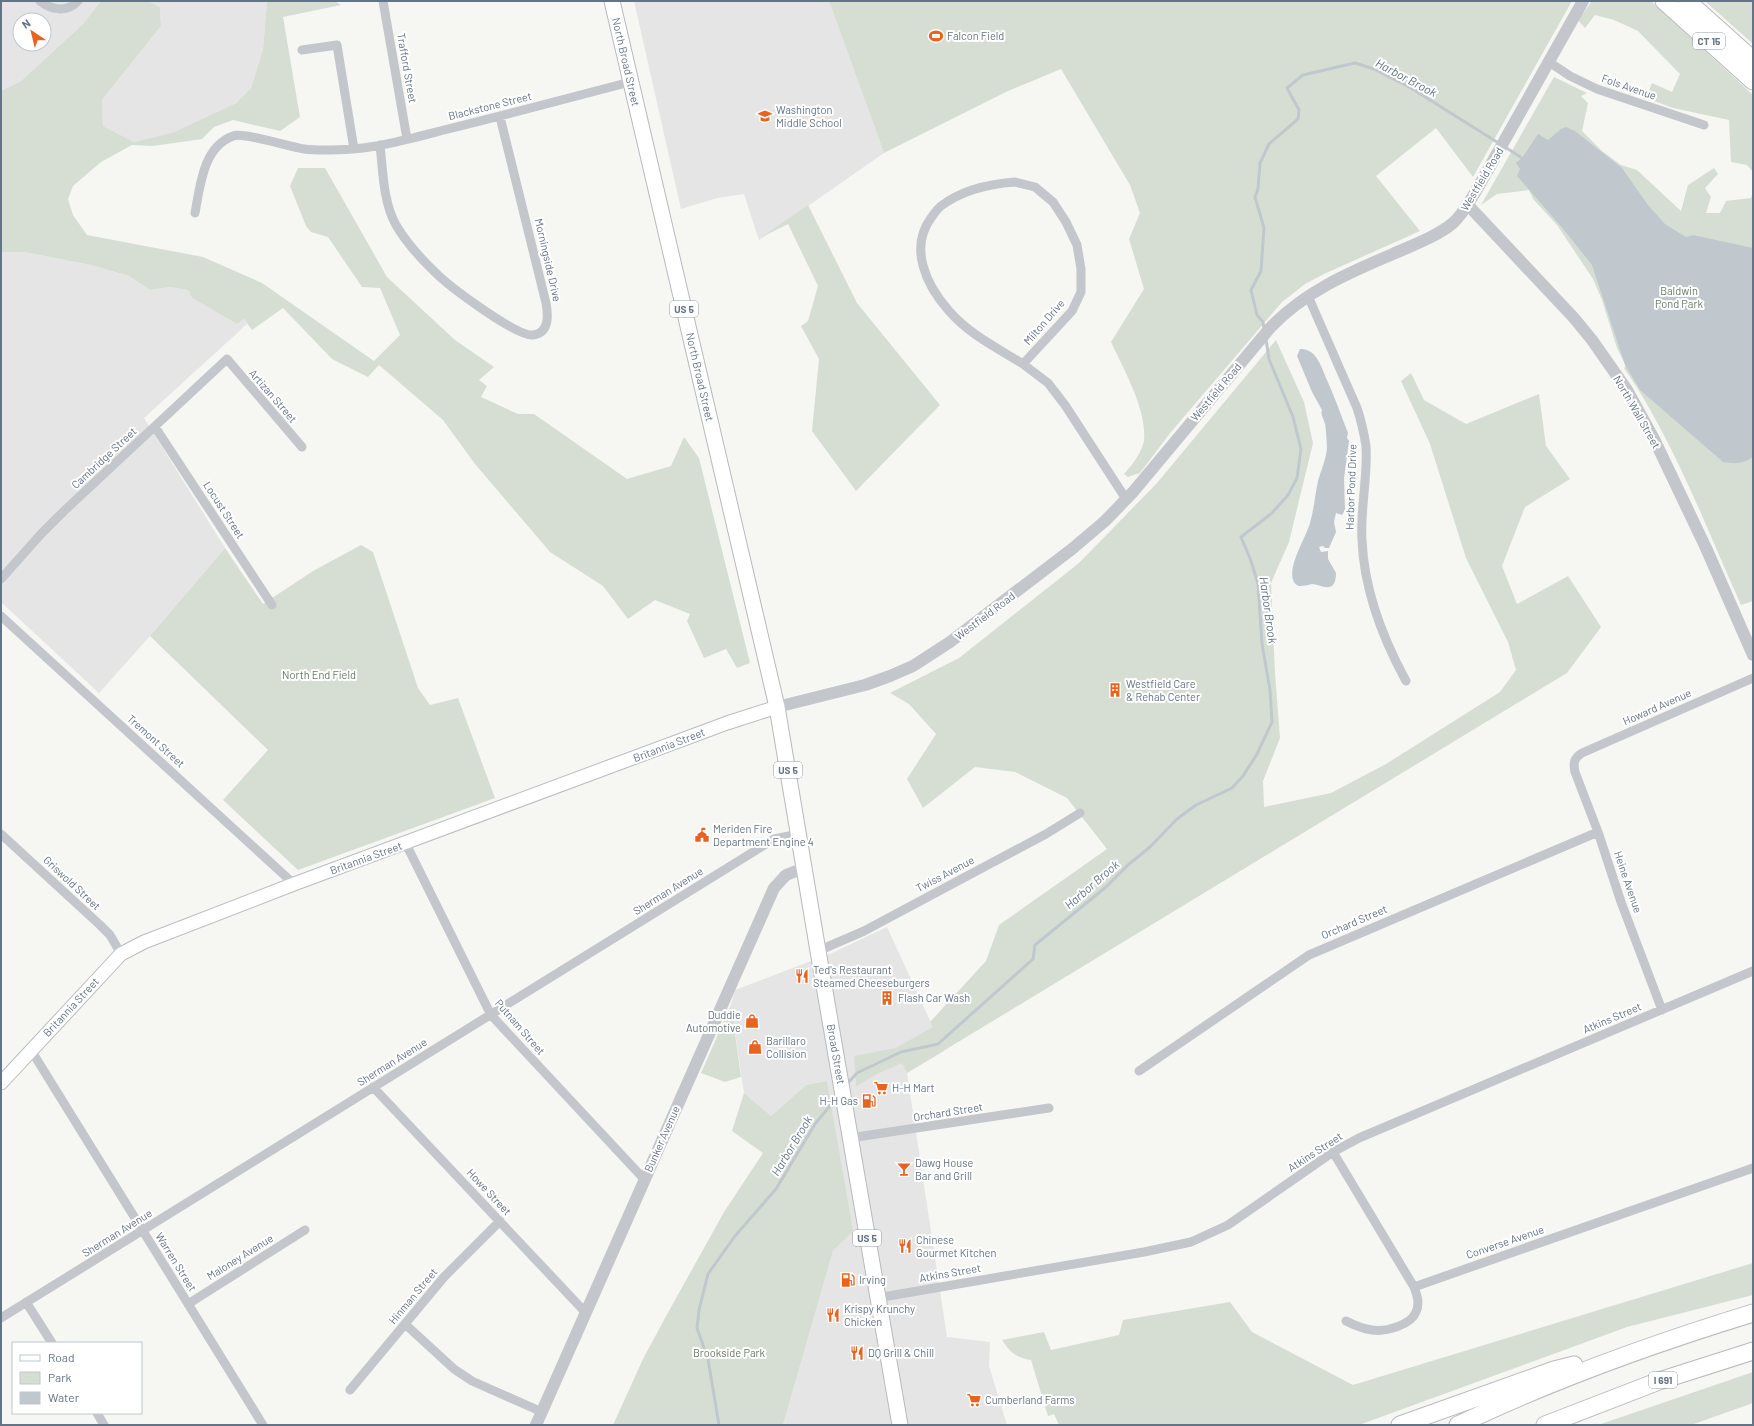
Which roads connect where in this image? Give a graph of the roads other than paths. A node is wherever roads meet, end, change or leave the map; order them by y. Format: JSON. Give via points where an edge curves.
{"nodes":[{"id":1,"x":40,"y":1,"type":"edge"},
{"id":2,"x":78,"y":1,"type":"edge"},
{"id":3,"x":383,"y":1,"type":"edge"},
{"id":4,"x":612,"y":1,"type":"edge"},
{"id":5,"x":1583,"y":1,"type":"edge"},
{"id":6,"x":1664,"y":1,"type":"edge"},
{"id":7,"x":1688,"y":1,"type":"edge"},
{"id":8,"x":302,"y":50,"type":"dead end"},
{"id":9,"x":1753,"y":60,"type":"edge"},
{"id":10,"x":1549,"y":62,"type":"junction"},
{"id":11,"x":1753,"y":81,"type":"edge"},
{"id":12,"x":630,"y":82,"type":"junction"},
{"id":13,"x":500,"y":116,"type":"junction"},
{"id":14,"x":1704,"y":125,"type":"dead end"},
{"id":15,"x":407,"y":139,"type":"junction"},
{"id":16,"x":380,"y":145,"type":"junction"},
{"id":17,"x":354,"y":149,"type":"junction"},
{"id":18,"x":1467,"y":204,"type":"junction"},
{"id":19,"x":195,"y":214,"type":"dead end"},
{"id":20,"x":1308,"y":296,"type":"junction"},
{"id":21,"x":227,"y":360,"type":"joint"},
{"id":22,"x":1023,"y":364,"type":"junction"},
{"id":23,"x":155,"y":427,"type":"junction"},
{"id":24,"x":302,"y":447,"type":"dead end"},
{"id":25,"x":1126,"y":499,"type":"junction"},
{"id":26,"x":1,"y":579,"type":"edge"},
{"id":27,"x":272,"y":605,"type":"dead end"},
{"id":28,"x":1,"y":616,"type":"edge"},
{"id":29,"x":1753,"y":655,"type":"edge"},
{"id":30,"x":1753,"y":678,"type":"edge"},
{"id":31,"x":1406,"y":681,"type":"dead end"},
{"id":32,"x":778,"y":707,"type":"junction"},
{"id":33,"x":1574,"y":761,"type":"joint"},
{"id":34,"x":1080,"y":813,"type":"dead end"},
{"id":35,"x":1598,"y":832,"type":"junction"},
{"id":36,"x":1,"y":834,"type":"edge"},
{"id":37,"x":799,"y":834,"type":"junction"},
{"id":38,"x":406,"y":844,"type":"junction"},
{"id":39,"x":804,"y":868,"type":"junction"},
{"id":40,"x":294,"y":884,"type":"junction"},
{"id":41,"x":818,"y":951,"type":"junction"},
{"id":42,"x":121,"y":954,"type":"junction"},
{"id":43,"x":1753,"y":971,"type":"edge"},
{"id":44,"x":1662,"y":1010,"type":"junction"},
{"id":45,"x":490,"y":1015,"type":"junction"},
{"id":46,"x":31,"y":1050,"type":"junction"},
{"id":47,"x":1139,"y":1071,"type":"dead end"},
{"id":48,"x":1,"y":1083,"type":"edge"},
{"id":49,"x":374,"y":1087,"type":"junction"},
{"id":50,"x":1049,"y":1108,"type":"dead end"},
{"id":51,"x":850,"y":1138,"type":"junction"},
{"id":52,"x":1333,"y":1152,"type":"junction"},
{"id":53,"x":1753,"y":1168,"type":"edge"},
{"id":54,"x":644,"y":1179,"type":"junction"},
{"id":55,"x":500,"y":1221,"type":"junction"},
{"id":56,"x":305,"y":1230,"type":"dead end"},
{"id":57,"x":142,"y":1231,"type":"junction"},
{"id":58,"x":1414,"y":1287,"type":"junction"},
{"id":59,"x":877,"y":1298,"type":"junction"},
{"id":60,"x":26,"y":1302,"type":"junction"},
{"id":61,"x":188,"y":1304,"type":"junction"},
{"id":62,"x":586,"y":1313,"type":"junction"},
{"id":63,"x":1753,"y":1313,"type":"edge"},
{"id":64,"x":1,"y":1318,"type":"edge"},
{"id":65,"x":1346,"y":1321,"type":"dead end"},
{"id":66,"x":405,"y":1324,"type":"junction"},
{"id":67,"x":51,"y":1342,"type":"edge"},
{"id":68,"x":1753,"y":1351,"type":"edge"},
{"id":69,"x":1600,"y":1364,"type":"junction"},
{"id":70,"x":350,"y":1390,"type":"dead end"},
{"id":71,"x":542,"y":1412,"type":"junction"},
{"id":72,"x":1574,"y":1413,"type":"junction"},
{"id":73,"x":97,"y":1414,"type":"edge"},
{"id":74,"x":104,"y":1425,"type":"edge"},
{"id":75,"x":263,"y":1425,"type":"edge"},
{"id":76,"x":536,"y":1425,"type":"edge"},
{"id":77,"x":900,"y":1425,"type":"edge"},
{"id":78,"x":1400,"y":1425,"type":"edge"},
{"id":79,"x":1458,"y":1425,"type":"edge"},
{"id":80,"x":1545,"y":1425,"type":"edge"},
{"id":81,"x":1562,"y":1425,"type":"edge"}],
"edges":[{"from":1,"to":2,"type":"street","via":[[54,9],[65,9]]},
{"from":3,"to":15,"type":"street","name":"Trafford Street"},
{"from":4,"to":12,"type":"main road","name":"North Broad Street","number":"US 5"},
{"from":5,"to":10,"type":"street","name":"Westfield Road"},
{"from":6,"to":11,"type":"highway","number":"CT 15"},
{"from":7,"to":9,"type":"highway","number":"CT 15"},
{"from":8,"to":17,"type":"street","via":[[337,45]]},
{"from":10,"to":14,"type":"street","name":"Fols Avenue","via":[[1597,89]]},
{"from":10,"to":18,"type":"street","name":"Westfield Road"},
{"from":12,"to":13,"type":"street","name":"Blackstone Street"},
{"from":12,"to":32,"type":"main road","name":"North Broad Street","number":"US 5"},
{"from":13,"to":15,"type":"street","name":"Blackstone Street"},
{"from":13,"to":16,"type":"street","name":"Morningside Drive","via":[[546,303],[546,326],[540,333],[533,335],[525,334],[497,318],[458,292],[406,239],[390,212],[383,179]]},
{"from":15,"to":16,"type":"street","name":"Blackstone Street"},
{"from":16,"to":17,"type":"street","name":"Blackstone Street"},
{"from":17,"to":19,"type":"street","name":"Blackstone Street","via":[[305,149],[235,135],[223,141],[214,150],[205,168]]},
{"from":18,"to":20,"type":"street","name":"Westfield Road","via":[[1458,218],[1439,232],[1339,278]]},
{"from":18,"to":29,"type":"street","name":"North Wall Street","via":[[1574,318],[1627,390],[1655,441],[1706,548]]},
{"from":20,"to":25,"type":"street","name":"Westfield Road","via":[[1274,324]]},
{"from":20,"to":31,"type":"street","name":"Harbor Pond Drive","via":[[1363,426],[1366,461],[1362,539],[1366,578],[1384,636]]},
{"from":21,"to":23,"type":"street","name":"Cambridge Street"},
{"from":21,"to":24,"type":"street","name":"Artizan Street"},
{"from":22,"to":22,"type":"street","name":"Milton Drive","via":[[973,333],[949,311],[928,283],[920,252],[924,227],[939,207],[960,194],[992,184],[1015,182],[1036,187],[1053,202],[1077,245],[1081,292],[1072,311]]},
{"from":22,"to":25,"type":"street","name":"Milton Drive","via":[[1048,383],[1065,405]]},
{"from":23,"to":26,"type":"street","name":"Cambridge Street","via":[[60,516]]},
{"from":23,"to":27,"type":"street","name":"Locust Street"},
{"from":25,"to":32,"type":"street","name":"Westfield Road","via":[[1078,544],[920,662],[865,685]]},
{"from":28,"to":40,"type":"street","name":"Tremont Street"},
{"from":30,"to":33,"type":"street","name":"Howard Avenue","via":[[1582,753]]},
{"from":32,"to":37,"type":"main road","name":"Broad Street","number":"US 5"},
{"from":32,"to":38,"type":"main road","name":"Britannia Street","via":[[727,723]]},
{"from":33,"to":35,"type":"street","name":"Heine Avenue","via":[[1575,772]]},
{"from":34,"to":41,"type":"street","name":"Twiss Avenue","via":[[1046,834],[864,931]]},
{"from":35,"to":44,"type":"street","name":"Heine Avenue","via":[[1621,902]]},
{"from":35,"to":47,"type":"street","name":"Orchard Street","via":[[1309,955]]},
{"from":36,"to":42,"type":"street","name":"Griswold Street","via":[[110,935]]},
{"from":37,"to":39,"type":"main road","name":"Broad Street","number":"US 5"},
{"from":37,"to":45,"type":"street","name":"Sherman Avenue","via":[[774,840]]},
{"from":38,"to":40,"type":"main road","name":"Britannia Street"},
{"from":38,"to":45,"type":"street","name":"Putnam Street"},
{"from":39,"to":41,"type":"main road","name":"Broad Street","number":"US 5"},
{"from":39,"to":54,"type":"street","name":"Bunker Avenue","via":[[786,875],[774,888]]},
{"from":40,"to":42,"type":"main road","name":"Britannia Street","via":[[164,933]]},
{"from":41,"to":51,"type":"main road","name":"Broad Street","number":"US 5"},
{"from":42,"to":46,"type":"main road","name":"Britannia Street"},
{"from":43,"to":44,"type":"street","name":"Atkins Street"},
{"from":44,"to":52,"type":"street","name":"Atkins Street","via":[[1385,1126]]},
{"from":45,"to":49,"type":"street","name":"Sherman Avenue"},
{"from":45,"to":54,"type":"street","name":"Putnam Street"},
{"from":46,"to":48,"type":"main road","name":"Britannia Street"},
{"from":46,"to":57,"type":"street","name":"Warren Street"},
{"from":49,"to":55,"type":"street","name":"Howe Street"},
{"from":49,"to":57,"type":"street","name":"Sherman Avenue"},
{"from":50,"to":51,"type":"street","name":"Orchard Street"},
{"from":51,"to":59,"type":"main road","name":"Broad Street","number":"US 5"},
{"from":52,"to":58,"type":"street"},
{"from":52,"to":59,"type":"street","name":"Atkins Street","via":[[1228,1225],[1191,1242]]},
{"from":53,"to":58,"type":"street","name":"Converse Avenue"},
{"from":54,"to":62,"type":"street","name":"Bunker Avenue"},
{"from":55,"to":62,"type":"street","name":"Howe Street"},
{"from":55,"to":66,"type":"street","name":"Hinman Street","via":[[444,1277]]},
{"from":56,"to":61,"type":"street","name":"Maloney Avenue"},
{"from":57,"to":60,"type":"street","name":"Sherman Avenue"},
{"from":57,"to":61,"type":"street","name":"Warren Street"},
{"from":58,"to":65,"type":"street","via":[[1418,1304],[1416,1313],[1395,1328],[1371,1330]]},
{"from":59,"to":77,"type":"main road","name":"Broad Street","number":"US 5"},
{"from":60,"to":64,"type":"street","name":"Sherman Avenue"},
{"from":60,"to":67,"type":"street"},
{"from":61,"to":75,"type":"street","name":"Warren Street"},
{"from":62,"to":71,"type":"street","name":"Bunker Avenue"},
{"from":63,"to":69,"type":"highway"},
{"from":66,"to":70,"type":"street","name":"Hinman Street"},
{"from":66,"to":71,"type":"street","via":[[472,1381]]},
{"from":68,"to":72,"type":"highway","number":"I 691","via":[[1660,1381]]},
{"from":69,"to":78,"type":"highway","via":[[1559,1368]]},
{"from":69,"to":79,"type":"highway"},
{"from":71,"to":76,"type":"street","name":"Bunker Avenue"},
{"from":72,"to":80,"type":"highway","number":"I 691"},
{"from":72,"to":81,"type":"highway"},
{"from":73,"to":74,"type":"street"}]}
